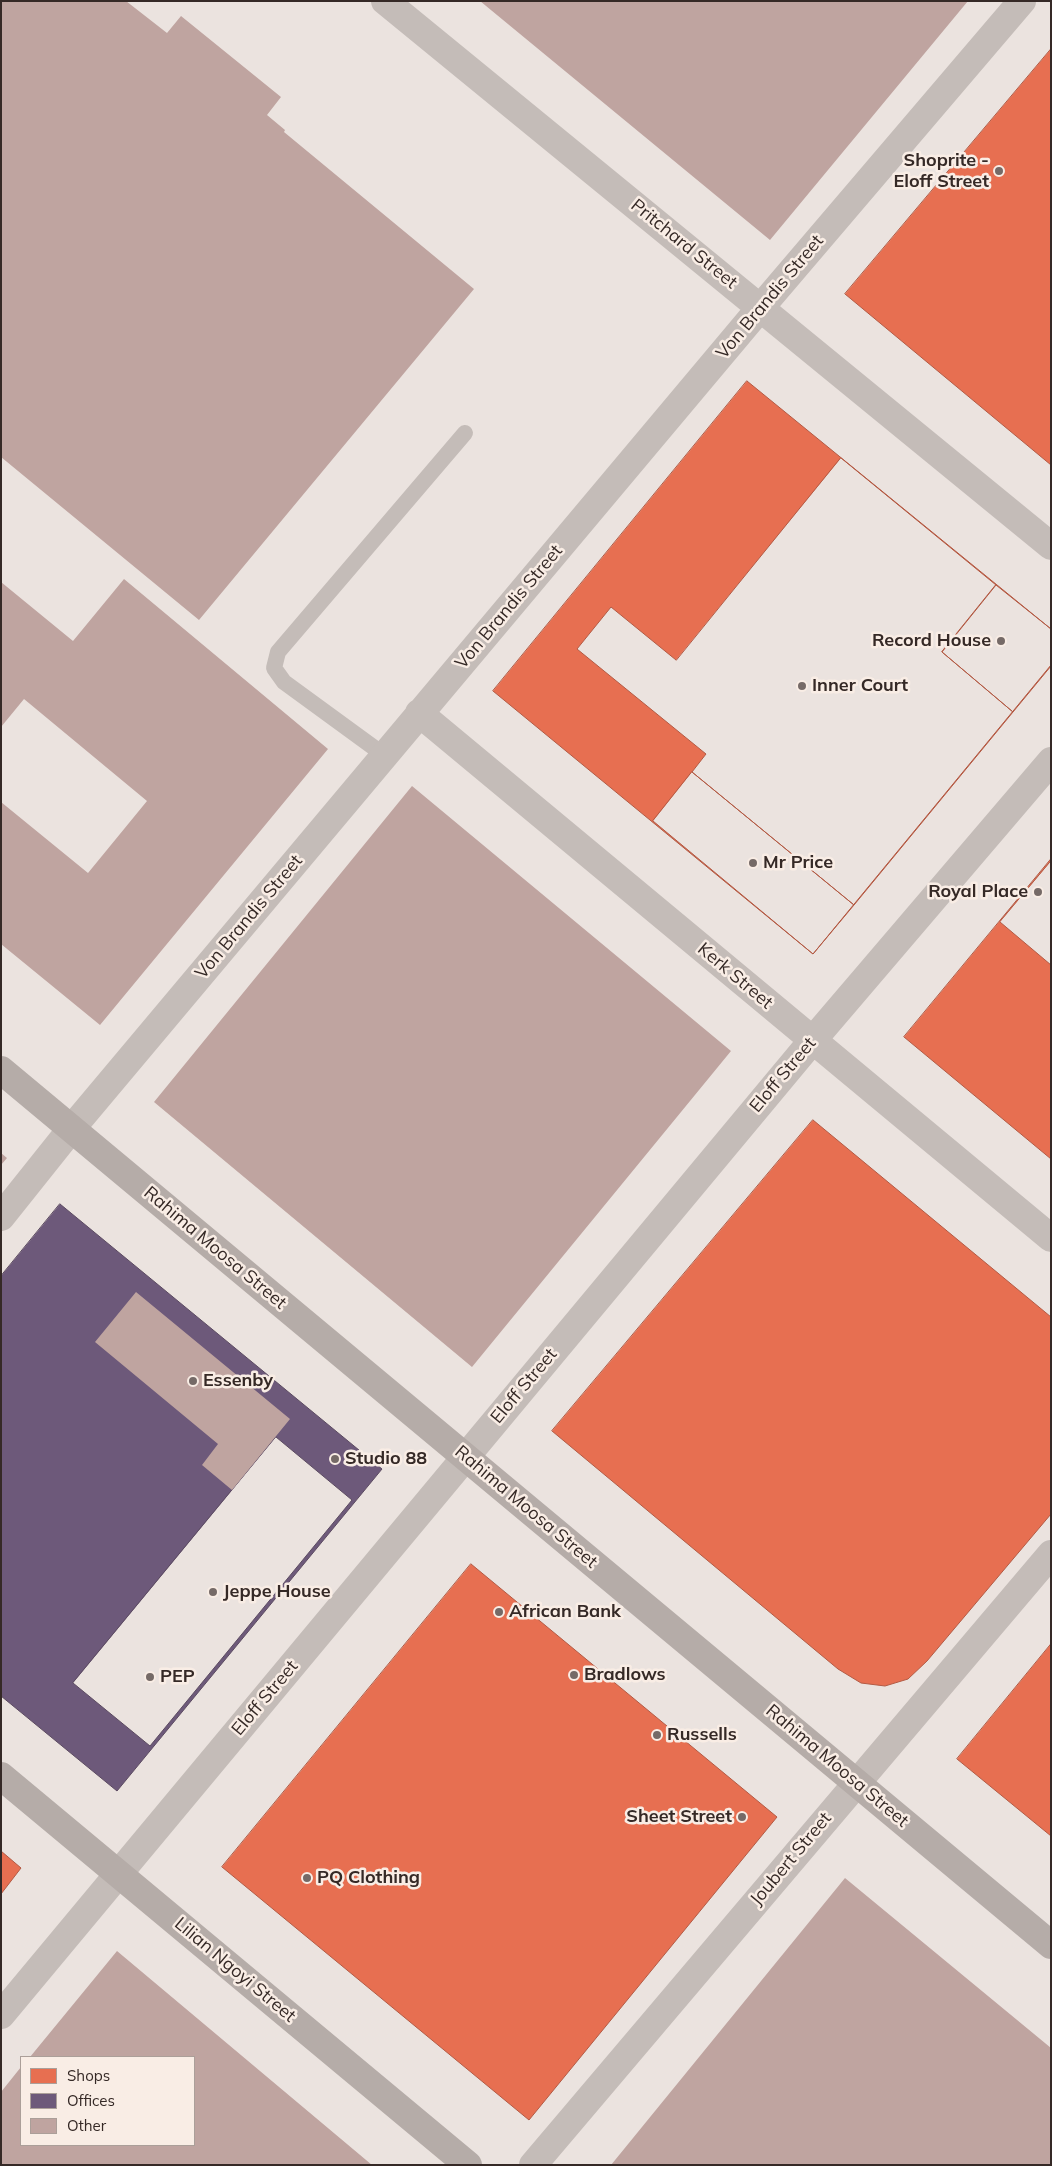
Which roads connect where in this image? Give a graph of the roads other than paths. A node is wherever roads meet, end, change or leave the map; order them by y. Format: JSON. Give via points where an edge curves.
{"nodes":[{"id":1,"x":386,"y":1,"type":"edge"},
{"id":2,"x":1022,"y":1,"type":"edge"},
{"id":3,"x":760,"y":307,"type":"junction"},
{"id":4,"x":465,"y":433,"type":"dead end"},
{"id":5,"x":1051,"y":546,"type":"edge"},
{"id":6,"x":420,"y":714,"type":"junction"},
{"id":7,"x":384,"y":755,"type":"junction"},
{"id":8,"x":1051,"y":761,"type":"edge"},
{"id":9,"x":812,"y":1040,"type":"junction"},
{"id":10,"x":1,"y":1070,"type":"edge"},
{"id":11,"x":72,"y":1128,"type":"junction"},
{"id":12,"x":1,"y":1217,"type":"edge"},
{"id":13,"x":1051,"y":1238,"type":"edge"},
{"id":14,"x":466,"y":1456,"type":"junction"},
{"id":15,"x":1051,"y":1554,"type":"edge"},
{"id":16,"x":1,"y":1776,"type":"edge"},
{"id":17,"x":856,"y":1782,"type":"junction"},
{"id":18,"x":118,"y":1874,"type":"junction"},
{"id":19,"x":1051,"y":1945,"type":"edge"},
{"id":20,"x":1,"y":2016,"type":"edge"},
{"id":21,"x":468,"y":2165,"type":"edge"},
{"id":22,"x":533,"y":2165,"type":"edge"}],
"edges":[{"from":1,"to":3,"type":"street","name":"Pritchard Street"},
{"from":2,"to":3,"type":"street","name":"Von Brandis Street"},
{"from":3,"to":5,"type":"street","name":"Pritchard Street"},
{"from":3,"to":6,"type":"street","name":"Von Brandis Street"},
{"from":4,"to":7,"type":"lane","via":[[278,652],[274,668],[284,682]]},
{"from":6,"to":7,"type":"street","name":"Von Brandis Street"},
{"from":6,"to":9,"type":"street","name":"Kerk Street"},
{"from":7,"to":11,"type":"street","name":"Von Brandis Street"},
{"from":8,"to":9,"type":"street","name":"Eloff Street"},
{"from":9,"to":13,"type":"street","name":"Kerk Street"},
{"from":9,"to":14,"type":"street","name":"Eloff Street"},
{"from":10,"to":11,"type":"street","name":"Rahima Moosa Street"},
{"from":11,"to":12,"type":"street","name":"Von Brandis Street"},
{"from":11,"to":14,"type":"street","name":"Rahima Moosa Street"},
{"from":14,"to":17,"type":"street","name":"Rahima Moosa Street"},
{"from":14,"to":18,"type":"street","name":"Eloff Street"},
{"from":15,"to":17,"type":"street","name":"Joubert Street"},
{"from":16,"to":18,"type":"street","name":"Lilian Ngoyi Street"},
{"from":17,"to":19,"type":"street","name":"Rahima Moosa Street"},
{"from":17,"to":22,"type":"street","name":"Joubert Street"},
{"from":18,"to":20,"type":"street","name":"Eloff Street"},
{"from":18,"to":21,"type":"street","name":"Lilian Ngoyi Street"}]}
